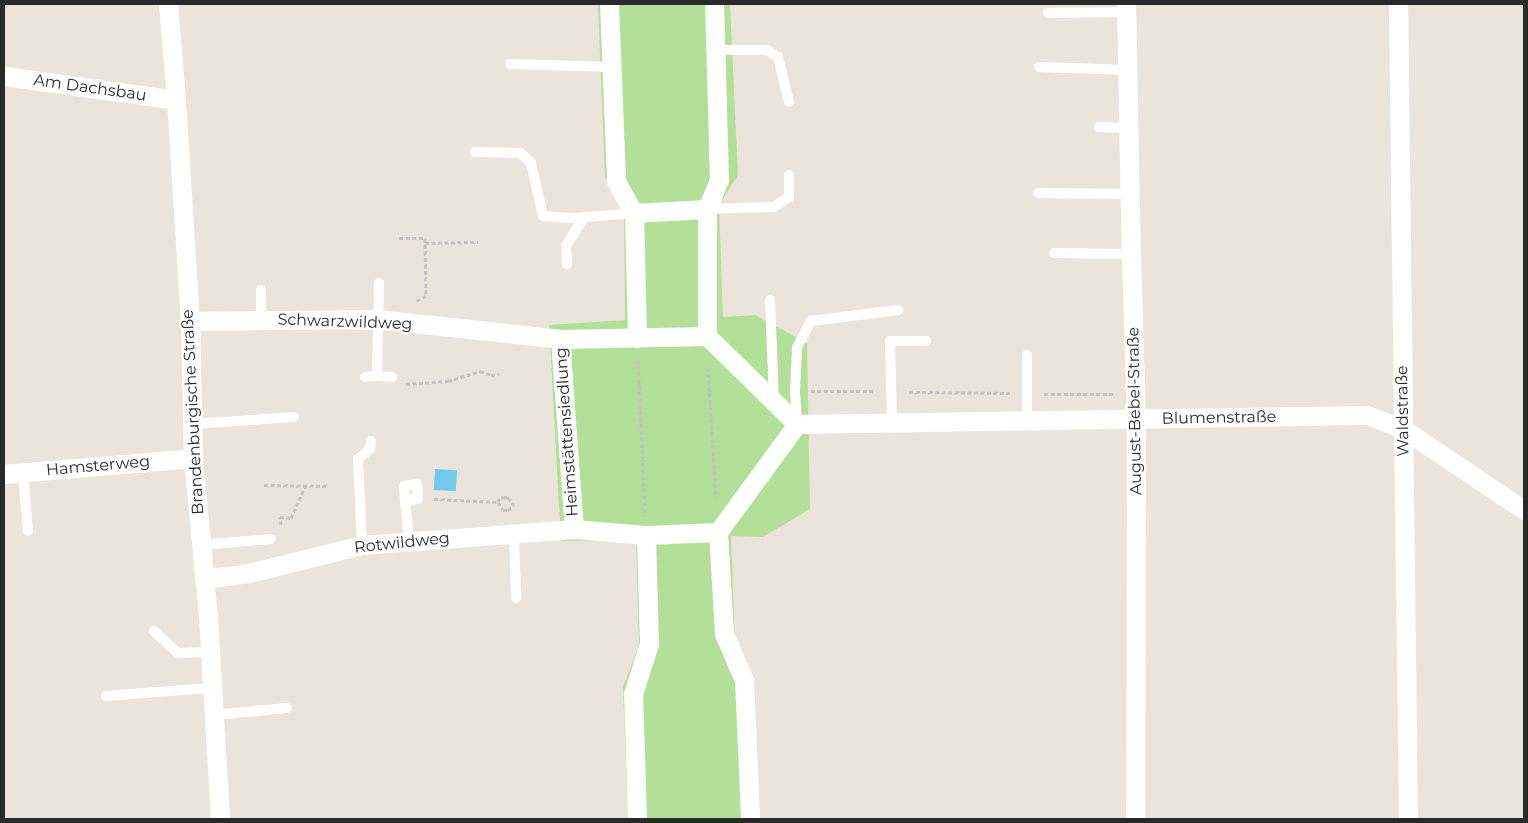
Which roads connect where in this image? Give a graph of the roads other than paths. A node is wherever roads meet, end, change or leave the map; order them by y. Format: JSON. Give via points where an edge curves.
{"nodes":[{"id":1,"x":168,"y":4,"type":"edge"},
{"id":2,"x":609,"y":4,"type":"edge"},
{"id":3,"x":714,"y":4,"type":"edge"},
{"id":4,"x":1398,"y":4,"type":"edge"},
{"id":5,"x":1126,"y":8,"type":"edge"},
{"id":6,"x":1048,"y":13,"type":"dead end"},
{"id":7,"x":715,"y":50,"type":"junction"},
{"id":8,"x":510,"y":64,"type":"dead end"},
{"id":9,"x":612,"y":67,"type":"junction"},
{"id":10,"x":1039,"y":67,"type":"dead end"},
{"id":11,"x":1128,"y":70,"type":"junction"},
{"id":12,"x":4,"y":76,"type":"edge"},
{"id":13,"x":176,"y":100,"type":"junction"},
{"id":14,"x":789,"y":102,"type":"dead end"},
{"id":15,"x":1099,"y":127,"type":"dead end"},
{"id":16,"x":1130,"y":128,"type":"junction"},
{"id":17,"x":475,"y":152,"type":"dead end"},
{"id":18,"x":789,"y":176,"type":"dead end"},
{"id":19,"x":1038,"y":193,"type":"dead end"},
{"id":20,"x":1130,"y":194,"type":"junction"},
{"id":21,"x":707,"y":209,"type":"junction"},
{"id":22,"x":634,"y":213,"type":"junction"},
{"id":23,"x":584,"y":217,"type":"junction"},
{"id":24,"x":1054,"y":253,"type":"dead end"},
{"id":25,"x":1131,"y":254,"type":"junction"},
{"id":26,"x":567,"y":264,"type":"dead end"},
{"id":27,"x":379,"y":283,"type":"dead end"},
{"id":28,"x":261,"y":290,"type":"dead end"},
{"id":29,"x":770,"y":300,"type":"dead end"},
{"id":30,"x":898,"y":310,"type":"dead end"},
{"id":31,"x":377,"y":319,"type":"junction"},
{"id":32,"x":261,"y":320,"type":"junction"},
{"id":33,"x":190,"y":322,"type":"junction"},
{"id":34,"x":707,"y":336,"type":"junction"},
{"id":35,"x":637,"y":338,"type":"junction"},
{"id":36,"x":560,"y":339,"type":"junction"},
{"id":37,"x":926,"y":341,"type":"dead end"},
{"id":38,"x":1027,"y":355,"type":"dead end"},
{"id":39,"x":377,"y":376,"type":"junction"},
{"id":40,"x":365,"y":377,"type":"dead end"},
{"id":41,"x":392,"y":377,"type":"road end"},
{"id":42,"x":774,"y":402,"type":"junction"},
{"id":43,"x":294,"y":417,"type":"dead end"},
{"id":44,"x":1027,"y":420,"type":"junction"},
{"id":45,"x":1136,"y":420,"type":"junction"},
{"id":46,"x":892,"y":423,"type":"junction"},
{"id":47,"x":194,"y":424,"type":"junction"},
{"id":48,"x":797,"y":424,"type":"junction"},
{"id":49,"x":1403,"y":429,"type":"junction"},
{"id":50,"x":371,"y":442,"type":"dead end"},
{"id":51,"x":193,"y":458,"type":"junction"},
{"id":52,"x":24,"y":473,"type":"junction"},
{"id":53,"x":4,"y":474,"type":"edge"},
{"id":54,"x":405,"y":500,"type":"junction"},
{"id":55,"x":1524,"y":510,"type":"edge"},
{"id":56,"x":574,"y":529,"type":"junction"},
{"id":57,"x":28,"y":531,"type":"dead end"},
{"id":58,"x":718,"y":532,"type":"junction"},
{"id":59,"x":514,"y":534,"type":"junction"},
{"id":60,"x":646,"y":535,"type":"junction"},
{"id":61,"x":271,"y":539,"type":"road end"},
{"id":62,"x":410,"y":541,"type":"junction"},
{"id":63,"x":200,"y":545,"type":"junction"},
{"id":64,"x":362,"y":545,"type":"junction"},
{"id":65,"x":204,"y":579,"type":"junction"},
{"id":66,"x":516,"y":598,"type":"dead end"},
{"id":67,"x":154,"y":630,"type":"dead end"},
{"id":68,"x":209,"y":652,"type":"junction"},
{"id":69,"x":210,"y":688,"type":"junction"},
{"id":70,"x":106,"y":696,"type":"dead end"},
{"id":71,"x":287,"y":708,"type":"dead end"},
{"id":72,"x":212,"y":715,"type":"junction"},
{"id":73,"x":220,"y":819,"type":"edge"},
{"id":74,"x":637,"y":819,"type":"edge"},
{"id":75,"x":750,"y":819,"type":"edge"},
{"id":76,"x":1135,"y":819,"type":"edge"},
{"id":77,"x":1408,"y":819,"type":"edge"}],
"edges":[{"from":1,"to":13,"type":"street","name":"Brandenburgische Straße"},
{"from":2,"to":9,"type":"street"},
{"from":3,"to":7,"type":"street"},
{"from":4,"to":49,"type":"street","name":"Waldstraße"},
{"from":5,"to":6,"type":"lane"},
{"from":5,"to":11,"type":"street","name":"August-Bebel-Straße"},
{"from":7,"to":14,"type":"lane","via":[[767,50],[778,57]]},
{"from":7,"to":21,"type":"street","via":[[719,180]]},
{"from":8,"to":9,"type":"lane"},
{"from":9,"to":22,"type":"street","via":[[616,181]]},
{"from":10,"to":11,"type":"lane"},
{"from":11,"to":16,"type":"street","name":"August-Bebel-Straße"},
{"from":12,"to":13,"type":"street","name":"Am Dachsbau"},
{"from":13,"to":33,"type":"street","name":"Brandenburgische Straße"},
{"from":15,"to":16,"type":"lane"},
{"from":16,"to":20,"type":"street","name":"August-Bebel-Straße"},
{"from":17,"to":23,"type":"lane","via":[[520,153],[531,163],[543,216]]},
{"from":18,"to":21,"type":"lane","via":[[789,197],[774,207]]},
{"from":19,"to":20,"type":"lane"},
{"from":20,"to":25,"type":"street","name":"August-Bebel-Straße"},
{"from":21,"to":22,"type":"street"},
{"from":21,"to":34,"type":"street"},
{"from":22,"to":23,"type":"lane"},
{"from":22,"to":35,"type":"street"},
{"from":23,"to":26,"type":"lane","via":[[566,246]]},
{"from":24,"to":25,"type":"lane"},
{"from":25,"to":45,"type":"street","name":"August-Bebel-Straße"},
{"from":27,"to":31,"type":"lane"},
{"from":28,"to":32,"type":"lane"},
{"from":29,"to":42,"type":"lane"},
{"from":30,"to":48,"type":"lane","via":[[811,321],[797,348]]},
{"from":31,"to":32,"type":"street","name":"Schwarzwildweg"},
{"from":31,"to":36,"type":"street","name":"Schwarzwildweg"},
{"from":31,"to":39,"type":"lane"},
{"from":32,"to":33,"type":"street","name":"Schwarzwildweg"},
{"from":33,"to":47,"type":"street","name":"Brandenburgische Straße"},
{"from":34,"to":35,"type":"street","name":"Heimstättensiedlung"},
{"from":34,"to":42,"type":"street"},
{"from":35,"to":36,"type":"street","name":"Heimstättensiedlung"},
{"from":36,"to":56,"type":"street","name":"Heimstättensiedlung"},
{"from":37,"to":46,"type":"lane","via":[[890,341]]},
{"from":38,"to":44,"type":"lane"},
{"from":39,"to":40,"type":"lane"},
{"from":39,"to":41,"type":"lane"},
{"from":42,"to":48,"type":"street"},
{"from":43,"to":47,"type":"lane"},
{"from":44,"to":45,"type":"street","name":"Blumenstraße"},
{"from":44,"to":46,"type":"street","name":"Blumenstraße"},
{"from":45,"to":49,"type":"street","name":"Blumenstraße","via":[[1367,416]]},
{"from":45,"to":76,"type":"street","name":"August-Bebel-Straße"},
{"from":46,"to":48,"type":"street","name":"Blumenstraße"},
{"from":47,"to":51,"type":"street","name":"Brandenburgische Straße"},
{"from":48,"to":58,"type":"street"},
{"from":49,"to":55,"type":"street","name":"Blumenstraße"},
{"from":49,"to":77,"type":"street","name":"Waldstraße"},
{"from":50,"to":64,"type":"lane","via":[[370,449],[358,459]]},
{"from":51,"to":52,"type":"street","name":"Hamsterweg"},
{"from":51,"to":63,"type":"street","name":"Brandenburgische Straße"},
{"from":52,"to":53,"type":"street","name":"Hamsterweg"},
{"from":52,"to":57,"type":"lane"},
{"from":54,"to":54,"type":"lane","via":[[404,486],[417,484],[418,499]]},
{"from":54,"to":62,"type":"lane"},
{"from":56,"to":59,"type":"street","name":"Rotwildweg"},
{"from":56,"to":60,"type":"street","name":"Heimstättensiedlung"},
{"from":58,"to":60,"type":"street","name":"Heimstättensiedlung"},
{"from":58,"to":75,"type":"street","via":[[724,634],[744,680]]},
{"from":59,"to":62,"type":"street","name":"Rotwildweg"},
{"from":59,"to":66,"type":"lane"},
{"from":60,"to":74,"type":"street","via":[[650,644],[633,694]]},
{"from":61,"to":63,"type":"lane"},
{"from":62,"to":64,"type":"street","name":"Rotwildweg"},
{"from":63,"to":65,"type":"street","name":"Brandenburgische Straße"},
{"from":64,"to":65,"type":"street","name":"Rotwildweg","via":[[248,573]]},
{"from":65,"to":68,"type":"street","name":"Brandenburgische Straße"},
{"from":67,"to":68,"type":"lane","via":[[178,653]]},
{"from":68,"to":69,"type":"street","name":"Brandenburgische Straße"},
{"from":69,"to":70,"type":"lane"},
{"from":69,"to":72,"type":"street","name":"Brandenburgische Straße"},
{"from":71,"to":72,"type":"lane"},
{"from":72,"to":73,"type":"street","name":"Brandenburgische Straße"}]}
